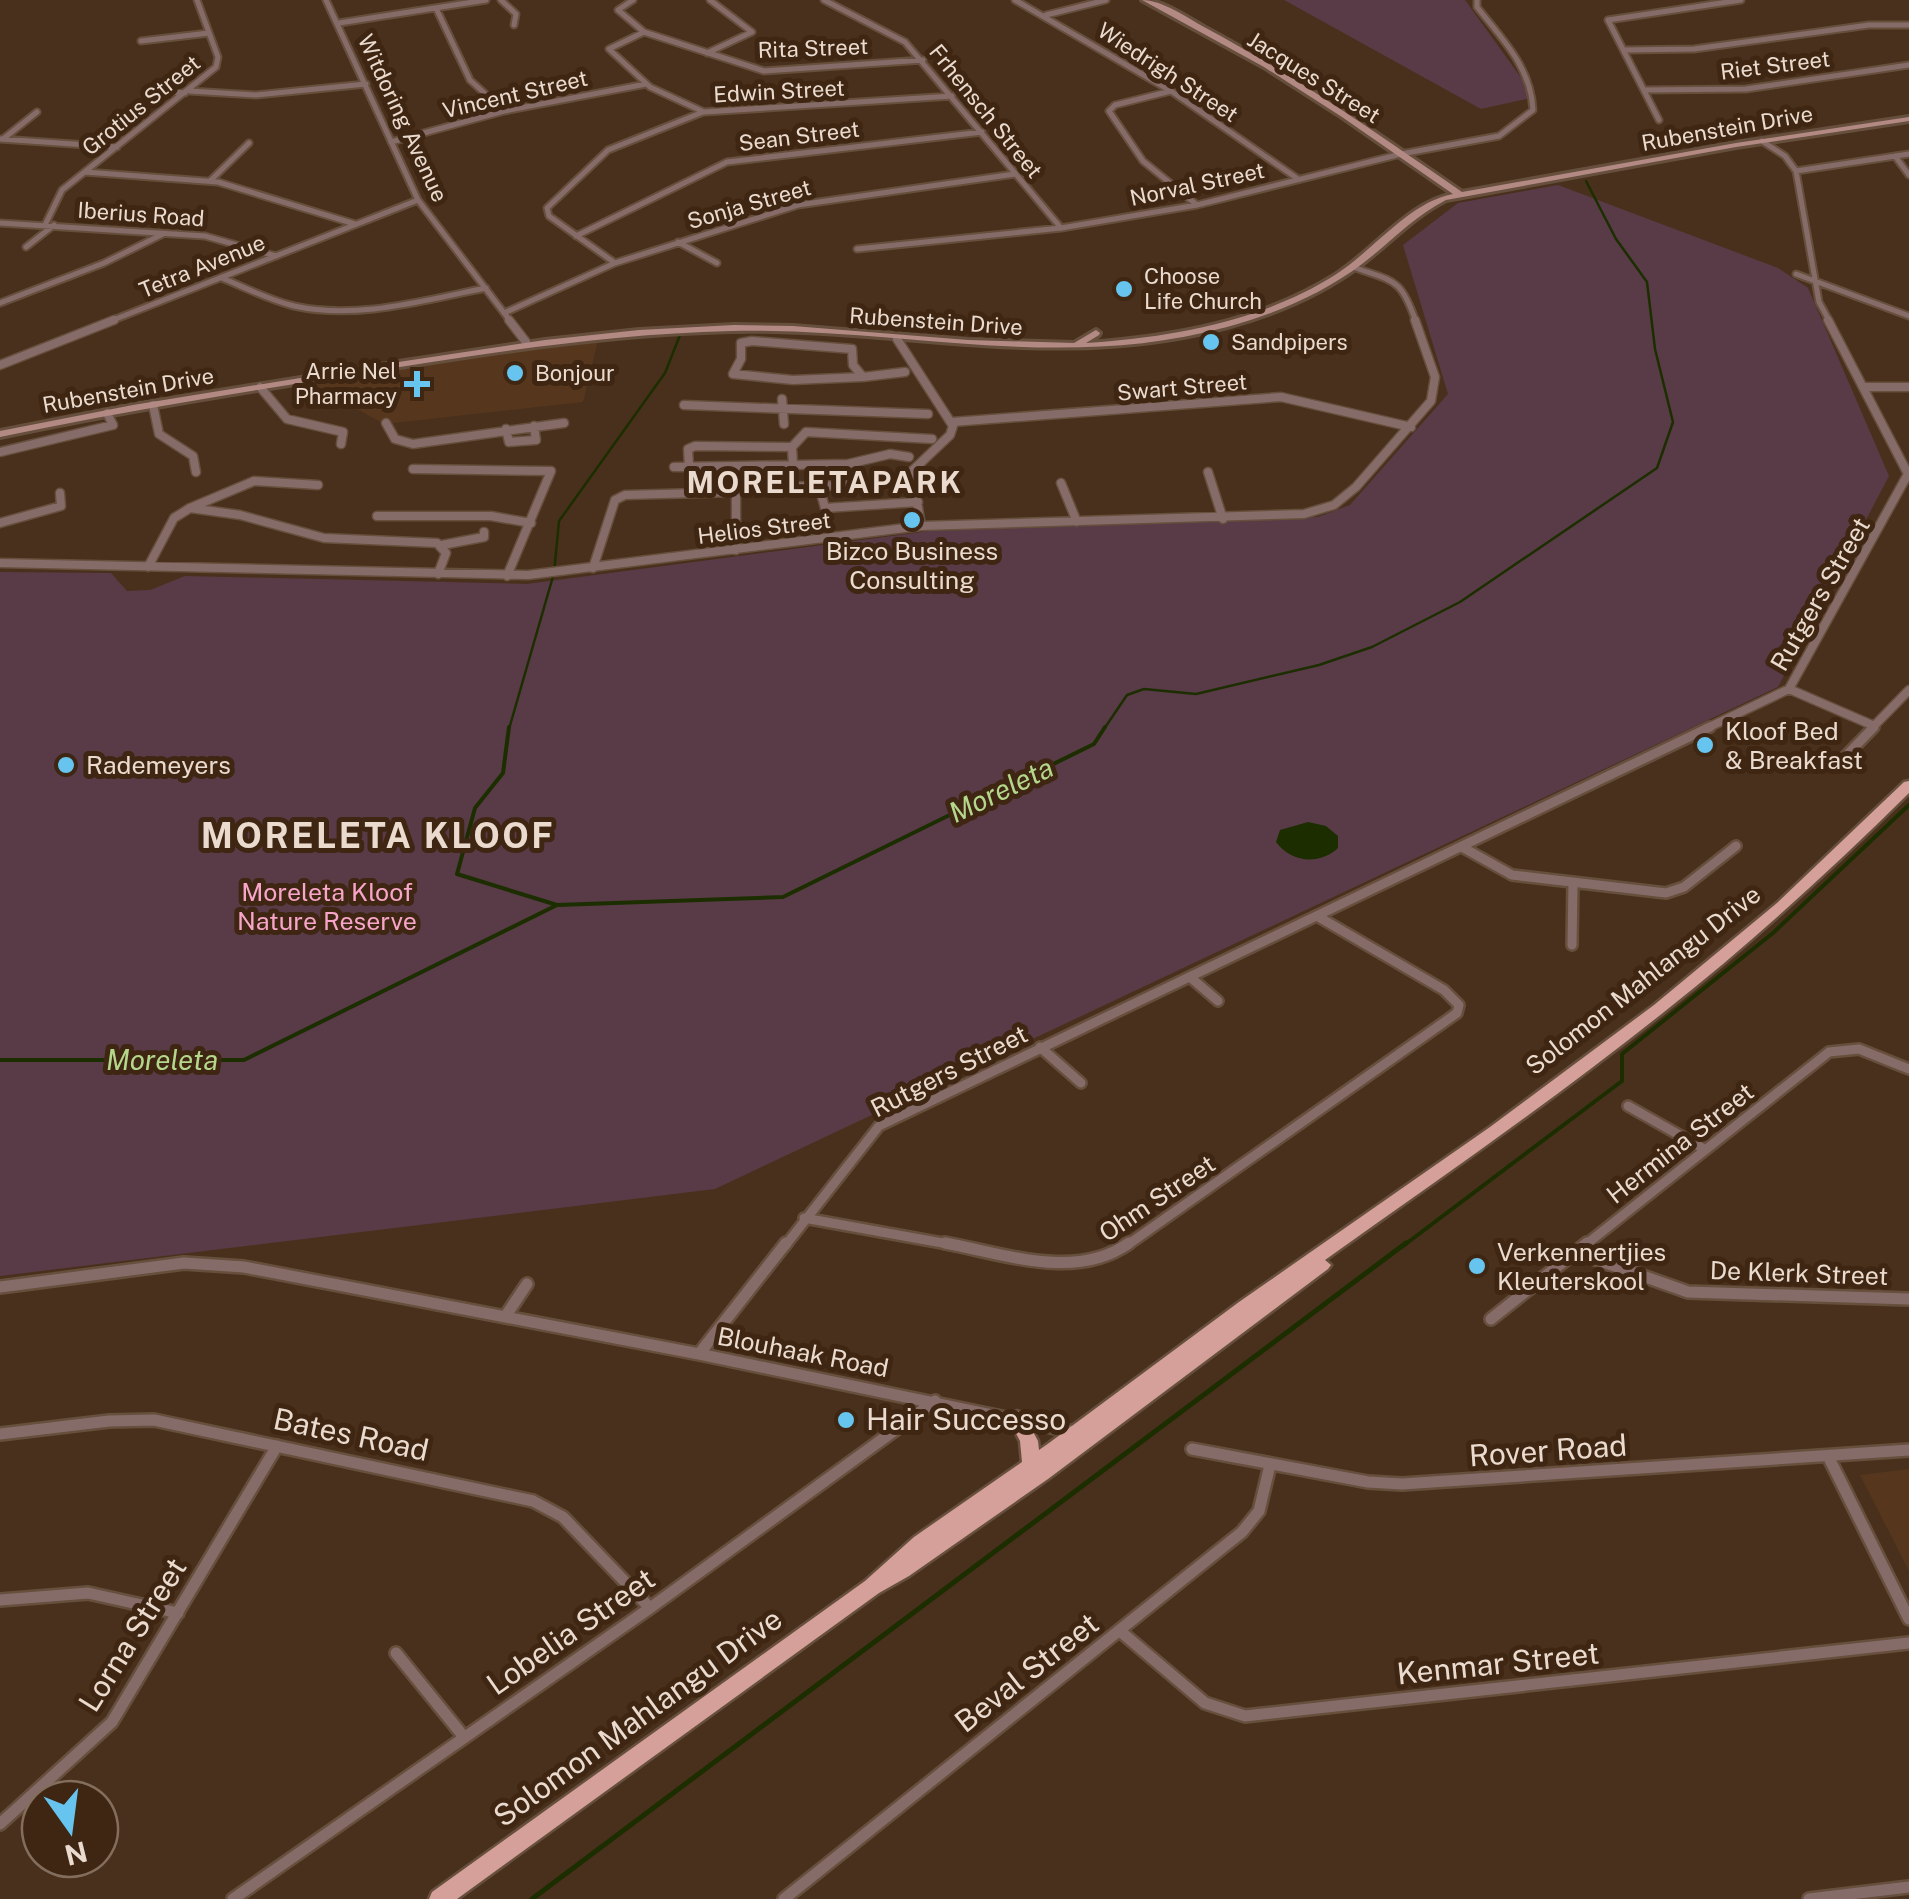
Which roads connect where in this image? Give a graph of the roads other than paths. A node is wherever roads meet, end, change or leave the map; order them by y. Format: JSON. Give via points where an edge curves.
{"nodes":[{"id":1,"x":197,"y":0,"type":"edge"},
{"id":2,"x":326,"y":0,"type":"edge"},
{"id":3,"x":486,"y":0,"type":"edge"},
{"id":4,"x":501,"y":0,"type":"edge"},
{"id":5,"x":634,"y":0,"type":"edge"},
{"id":6,"x":710,"y":0,"type":"edge"},
{"id":7,"x":824,"y":0,"type":"edge"},
{"id":8,"x":1015,"y":0,"type":"edge"},
{"id":9,"x":1106,"y":0,"type":"edge"},
{"id":10,"x":1145,"y":0,"type":"edge"},
{"id":11,"x":1477,"y":0,"type":"edge"},
{"id":12,"x":1741,"y":0,"type":"edge"},
{"id":13,"x":436,"y":8,"type":"junction"},
{"id":14,"x":1044,"y":15,"type":"junction"},
{"id":15,"x":338,"y":24,"type":"junction"},
{"id":16,"x":514,"y":24,"type":"dead end"},
{"id":17,"x":1909,"y":25,"type":"edge"},
{"id":18,"x":209,"y":32,"type":"junction"},
{"id":19,"x":644,"y":32,"type":"junction"},
{"id":20,"x":143,"y":40,"type":"dead end"},
{"id":21,"x":1624,"y":50,"type":"junction"},
{"id":22,"x":706,"y":53,"type":"junction"},
{"id":23,"x":924,"y":60,"type":"junction"},
{"id":24,"x":1909,"y":66,"type":"edge"},
{"id":25,"x":366,"y":84,"type":"junction"},
{"id":26,"x":646,"y":84,"type":"junction"},
{"id":27,"x":148,"y":90,"type":"dead end"},
{"id":28,"x":1644,"y":90,"type":"junction"},
{"id":29,"x":187,"y":92,"type":"junction"},
{"id":30,"x":1171,"y":92,"type":"junction"},
{"id":31,"x":952,"y":96,"type":"junction"},
{"id":32,"x":504,"y":111,"type":"junction"},
{"id":33,"x":36,"y":112,"type":"dead end"},
{"id":34,"x":704,"y":112,"type":"junction"},
{"id":35,"x":1660,"y":120,"type":"dead end"},
{"id":36,"x":1909,"y":120,"type":"edge"},
{"id":37,"x":982,"y":132,"type":"junction"},
{"id":38,"x":1,"y":139,"type":"edge"},
{"id":39,"x":1762,"y":141,"type":"junction"},
{"id":40,"x":391,"y":142,"type":"junction"},
{"id":41,"x":248,"y":143,"type":"dead end"},
{"id":42,"x":118,"y":147,"type":"junction"},
{"id":43,"x":1402,"y":154,"type":"junction"},
{"id":44,"x":1909,"y":154,"type":"edge"},
{"id":45,"x":1895,"y":156,"type":"junction"},
{"id":46,"x":1796,"y":171,"type":"junction"},
{"id":47,"x":85,"y":172,"type":"junction"},
{"id":48,"x":1015,"y":174,"type":"junction"},
{"id":49,"x":1909,"y":175,"type":"edge"},
{"id":50,"x":1298,"y":179,"type":"junction"},
{"id":51,"x":210,"y":181,"type":"junction"},
{"id":52,"x":1459,"y":194,"type":"junction"},
{"id":53,"x":418,"y":200,"type":"junction"},
{"id":54,"x":1197,"y":205,"type":"junction"},
{"id":55,"x":0,"y":223,"type":"edge"},
{"id":56,"x":355,"y":224,"type":"junction"},
{"id":57,"x":50,"y":225,"type":"junction"},
{"id":58,"x":1061,"y":228,"type":"junction"},
{"id":59,"x":166,"y":233,"type":"junction"},
{"id":60,"x":576,"y":236,"type":"junction"},
{"id":61,"x":678,"y":242,"type":"junction"},
{"id":62,"x":26,"y":246,"type":"dead end"},
{"id":63,"x":857,"y":249,"type":"dead end"},
{"id":64,"x":276,"y":256,"type":"junction"},
{"id":65,"x":615,"y":263,"type":"junction"},
{"id":66,"x":716,"y":263,"type":"dead end"},
{"id":67,"x":1353,"y":267,"type":"junction"},
{"id":68,"x":1796,"y":274,"type":"dead end"},
{"id":69,"x":222,"y":278,"type":"junction"},
{"id":70,"x":1813,"y":281,"type":"junction"},
{"id":71,"x":486,"y":288,"type":"junction"},
{"id":72,"x":0,"y":302,"type":"edge"},
{"id":73,"x":504,"y":313,"type":"junction"},
{"id":74,"x":1909,"y":316,"type":"edge"},
{"id":75,"x":897,"y":339,"type":"junction"},
{"id":76,"x":526,"y":342,"type":"junction"},
{"id":77,"x":1126,"y":344,"type":"junction"},
{"id":78,"x":1065,"y":348,"type":"junction"},
{"id":79,"x":0,"y":365,"type":"edge"},
{"id":80,"x":905,"y":372,"type":"dead end"},
{"id":81,"x":864,"y":378,"type":"junction"},
{"id":82,"x":260,"y":386,"type":"junction"},
{"id":83,"x":1863,"y":387,"type":"junction"},
{"id":84,"x":1909,"y":387,"type":"edge"},
{"id":85,"x":782,"y":399,"type":"dead end"},
{"id":86,"x":153,"y":405,"type":"junction"},
{"id":87,"x":684,"y":405,"type":"dead end"},
{"id":88,"x":784,"y":409,"type":"junction"},
{"id":89,"x":107,"y":413,"type":"junction"},
{"id":90,"x":928,"y":414,"type":"dead end"},
{"id":91,"x":952,"y":422,"type":"junction"},
{"id":92,"x":564,"y":423,"type":"dead end"},
{"id":93,"x":386,"y":424,"type":"dead end"},
{"id":94,"x":784,"y":424,"type":"dead end"},
{"id":95,"x":534,"y":426,"type":"junction"},
{"id":96,"x":1411,"y":427,"type":"junction"},
{"id":97,"x":506,"y":430,"type":"junction"},
{"id":98,"x":0,"y":434,"type":"edge"},
{"id":99,"x":932,"y":438,"type":"dead end"},
{"id":100,"x":341,"y":444,"type":"dead end"},
{"id":101,"x":792,"y":447,"type":"junction"},
{"id":102,"x":0,"y":452,"type":"edge"},
{"id":103,"x":909,"y":458,"type":"dead end"},
{"id":104,"x":793,"y":465,"type":"junction"},
{"id":105,"x":674,"y":467,"type":"dead end"},
{"id":106,"x":689,"y":467,"type":"junction"},
{"id":107,"x":413,"y":469,"type":"dead end"},
{"id":108,"x":196,"y":472,"type":"dead end"},
{"id":109,"x":1208,"y":472,"type":"dead end"},
{"id":110,"x":1061,"y":483,"type":"dead end"},
{"id":111,"x":318,"y":484,"type":"dead end"},
{"id":112,"x":888,"y":484,"type":"dead end"},
{"id":113,"x":820,"y":486,"type":"junction"},
{"id":114,"x":749,"y":488,"type":"dead end"},
{"id":115,"x":60,"y":493,"type":"dead end"},
{"id":116,"x":918,"y":502,"type":"junction"},
{"id":117,"x":190,"y":508,"type":"junction"},
{"id":118,"x":377,"y":516,"type":"dead end"},
{"id":119,"x":1224,"y":519,"type":"junction"},
{"id":120,"x":1077,"y":522,"type":"junction"},
{"id":121,"x":0,"y":524,"type":"edge"},
{"id":122,"x":532,"y":524,"type":"junction"},
{"id":123,"x":921,"y":526,"type":"junction"},
{"id":124,"x":484,"y":532,"type":"dead end"},
{"id":125,"x":442,"y":546,"type":"junction"},
{"id":126,"x":736,"y":550,"type":"junction"},
{"id":127,"x":0,"y":563,"type":"edge"},
{"id":128,"x":148,"y":567,"type":"junction"},
{"id":129,"x":593,"y":568,"type":"junction"},
{"id":130,"x":438,"y":574,"type":"junction"},
{"id":131,"x":507,"y":576,"type":"junction"},
{"id":132,"x":1789,"y":689,"type":"junction"},
{"id":133,"x":1909,"y":690,"type":"edge"},
{"id":134,"x":1872,"y":726,"type":"junction"},
{"id":135,"x":1838,"y":764,"type":"dead end"},
{"id":136,"x":1909,"y":785,"type":"edge"},
{"id":137,"x":1736,"y":846,"type":"dead end"},
{"id":138,"x":1462,"y":847,"type":"junction"},
{"id":139,"x":1574,"y":883,"type":"junction"},
{"id":140,"x":1317,"y":916,"type":"junction"},
{"id":141,"x":1572,"y":945,"type":"dead end"},
{"id":142,"x":1190,"y":977,"type":"junction"},
{"id":143,"x":1218,"y":1001,"type":"dead end"},
{"id":144,"x":1040,"y":1048,"type":"junction"},
{"id":145,"x":1909,"y":1068,"type":"edge"},
{"id":146,"x":1081,"y":1082,"type":"dead end"},
{"id":147,"x":1628,"y":1106,"type":"dead end"},
{"id":148,"x":1704,"y":1149,"type":"junction"},
{"id":149,"x":804,"y":1218,"type":"junction"},
{"id":150,"x":1575,"y":1252,"type":"junction"},
{"id":151,"x":527,"y":1284,"type":"dead end"},
{"id":152,"x":0,"y":1287,"type":"edge"},
{"id":153,"x":1909,"y":1299,"type":"edge"},
{"id":154,"x":504,"y":1317,"type":"junction"},
{"id":155,"x":1492,"y":1319,"type":"dead end"},
{"id":156,"x":699,"y":1354,"type":"junction"},
{"id":157,"x":935,"y":1402,"type":"junction"},
{"id":158,"x":1017,"y":1418,"type":"junction"},
{"id":159,"x":0,"y":1434,"type":"edge"},
{"id":160,"x":1083,"y":1435,"type":"junction"},
{"id":161,"x":277,"y":1446,"type":"junction"},
{"id":162,"x":1192,"y":1449,"type":"dead end"},
{"id":163,"x":1909,"y":1450,"type":"edge"},
{"id":164,"x":1828,"y":1456,"type":"junction"},
{"id":165,"x":1030,"y":1464,"type":"junction"},
{"id":166,"x":1270,"y":1465,"type":"junction"},
{"id":167,"x":872,"y":1586,"type":"junction"},
{"id":168,"x":0,"y":1600,"type":"edge"},
{"id":169,"x":650,"y":1608,"type":"junction"},
{"id":170,"x":178,"y":1612,"type":"junction"},
{"id":171,"x":1909,"y":1619,"type":"edge"},
{"id":172,"x":1120,"y":1631,"type":"junction"},
{"id":173,"x":1909,"y":1643,"type":"edge"},
{"id":174,"x":396,"y":1653,"type":"dead end"},
{"id":175,"x":464,"y":1737,"type":"junction"},
{"id":176,"x":0,"y":1824,"type":"edge"},
{"id":177,"x":1909,"y":1887,"type":"edge"},
{"id":178,"x":233,"y":1899,"type":"edge"},
{"id":179,"x":440,"y":1899,"type":"edge"},
{"id":180,"x":784,"y":1899,"type":"edge"},
{"id":181,"x":1809,"y":1899,"type":"edge"}],
"edges":[{"from":1,"to":18,"type":"street","name":"Grotius Street"},
{"from":2,"to":15,"type":"street","name":"Witdoring Avenue"},
{"from":3,"to":13,"type":"street"},
{"from":4,"to":16,"type":"street","via":[[516,14]]},
{"from":5,"to":19,"type":"street","via":[[618,10]]},
{"from":6,"to":22,"type":"street","via":[[752,32]]},
{"from":7,"to":23,"type":"street","name":"Frhensch Street","via":[[899,37]]},
{"from":8,"to":14,"type":"street","name":"Wiedrigh Street"},
{"from":9,"to":14,"type":"street"},
{"from":10,"to":43,"type":"street","name":"Jacques Street","via":[[1281,75]]},
{"from":11,"to":43,"type":"street","name":"Norval Street","via":[[1526,74],[1533,110],[1503,134]]},
{"from":12,"to":21,"type":"street","via":[[1608,20]]},
{"from":13,"to":15,"type":"street"},
{"from":13,"to":32,"type":"street","via":[[470,80]]},
{"from":14,"to":30,"type":"street","name":"Wiedrigh Street"},
{"from":15,"to":25,"type":"street","name":"Witdoring Avenue"},
{"from":17,"to":21,"type":"street","via":[[1684,50]]},
{"from":18,"to":20,"type":"street"},
{"from":18,"to":29,"type":"street","name":"Grotius Street","via":[[218,63]]},
{"from":19,"to":22,"type":"street","name":"Rita Street"},
{"from":19,"to":26,"type":"street","name":"Edwin Street","via":[[609,47]]},
{"from":21,"to":28,"type":"street"},
{"from":22,"to":23,"type":"street","name":"Rita Street","via":[[764,71]]},
{"from":23,"to":31,"type":"street","name":"Frhensch Street"},
{"from":24,"to":28,"type":"street","name":"Riet Street","via":[[1746,89]]},
{"from":25,"to":29,"type":"street","via":[[256,95]]},
{"from":25,"to":40,"type":"street","name":"Witdoring Avenue"},
{"from":26,"to":32,"type":"street","name":"Vincent Street"},
{"from":26,"to":34,"type":"street","name":"Edwin Street"},
{"from":27,"to":29,"type":"street"},
{"from":28,"to":35,"type":"street"},
{"from":29,"to":42,"type":"street","name":"Grotius Street"},
{"from":30,"to":50,"type":"street","name":"Wiedrigh Street"},
{"from":30,"to":54,"type":"street","via":[[1109,111],[1144,161]]},
{"from":31,"to":34,"type":"street","name":"Edwin Street"},
{"from":31,"to":37,"type":"street","name":"Frhensch Street"},
{"from":32,"to":40,"type":"street","name":"Vincent Street"},
{"from":33,"to":38,"type":"street"},
{"from":34,"to":60,"type":"street","via":[[608,150],[547,208],[546,214]]},
{"from":36,"to":39,"type":"street","name":"Rubenstein Drive"},
{"from":37,"to":48,"type":"street","name":"Frhensch Street"},
{"from":37,"to":60,"type":"street","name":"Sean Street","via":[[726,162]]},
{"from":38,"to":42,"type":"street"},
{"from":39,"to":46,"type":"street"},
{"from":39,"to":52,"type":"street","name":"Rubenstein Drive"},
{"from":40,"to":53,"type":"street","name":"Witdoring Avenue"},
{"from":41,"to":51,"type":"street"},
{"from":42,"to":47,"type":"street","name":"Grotius Street"},
{"from":43,"to":50,"type":"street","name":"Norval Street"},
{"from":43,"to":52,"type":"street","name":"Jacques Street"},
{"from":44,"to":45,"type":"street"},
{"from":45,"to":46,"type":"street"},
{"from":45,"to":49,"type":"street"},
{"from":46,"to":70,"type":"street","name":"Rutgers Street"},
{"from":47,"to":51,"type":"street"},
{"from":47,"to":57,"type":"street","name":"Grotius Street","via":[[59,193]]},
{"from":48,"to":58,"type":"street","name":"Frhensch Street"},
{"from":48,"to":61,"type":"street","name":"Sonja Street","via":[[805,203]]},
{"from":50,"to":54,"type":"street","name":"Norval Street"},
{"from":51,"to":56,"type":"street"},
{"from":52,"to":67,"type":"street","name":"Rubenstein Drive","via":[[1421,210]]},
{"from":53,"to":56,"type":"street","name":"Tetra Avenue"},
{"from":53,"to":71,"type":"street","name":"Witdoring Avenue"},
{"from":54,"to":58,"type":"street","name":"Norval Street"},
{"from":55,"to":57,"type":"street","name":"Iberius Road"},
{"from":56,"to":64,"type":"street","name":"Tetra Avenue"},
{"from":57,"to":59,"type":"street","name":"Iberius Road"},
{"from":57,"to":62,"type":"street"},
{"from":58,"to":63,"type":"street","name":"Norval Street"},
{"from":59,"to":64,"type":"street","name":"Iberius Road","via":[[227,240]]},
{"from":59,"to":72,"type":"street"},
{"from":60,"to":65,"type":"street"},
{"from":61,"to":65,"type":"street","name":"Sonja Street"},
{"from":61,"to":66,"type":"street"},
{"from":64,"to":69,"type":"street","name":"Tetra Avenue"},
{"from":65,"to":73,"type":"street","name":"Sonja Street"},
{"from":67,"to":77,"type":"street","name":"Rubenstein Drive","via":[[1258,315]]},
{"from":67,"to":96,"type":"street","name":"Helios Street","via":[[1396,284],[1409,297],[1436,378],[1432,400]]},
{"from":68,"to":70,"type":"street"},
{"from":69,"to":71,"type":"street","via":[[309,308],[364,308]]},
{"from":69,"to":79,"type":"street","name":"Tetra Avenue"},
{"from":70,"to":74,"type":"street"},
{"from":70,"to":83,"type":"street","name":"Rutgers Street"},
{"from":71,"to":73,"type":"street","name":"Witdoring Avenue"},
{"from":73,"to":76,"type":"street","name":"Witdoring Avenue"},
{"from":75,"to":76,"type":"street","name":"Rubenstein Drive","via":[[733,328]]},
{"from":75,"to":78,"type":"street","name":"Rubenstein Drive"},
{"from":75,"to":91,"type":"street"},
{"from":76,"to":82,"type":"street","name":"Rubenstein Drive"},
{"from":77,"to":78,"type":"street","name":"Rubenstein Drive"},
{"from":77,"to":78,"type":"street","via":[[1096,334]]},
{"from":80,"to":81,"type":"street"},
{"from":81,"to":81,"type":"street","via":[[736,376],[733,374],[741,344],[752,341],[852,349],[852,363]]},
{"from":82,"to":86,"type":"street","name":"Rubenstein Drive"},
{"from":82,"to":100,"type":"street","via":[[288,419],[343,432]]},
{"from":83,"to":84,"type":"street"},
{"from":83,"to":132,"type":"street","name":"Rutgers Street","via":[[1907,467],[1907,480]]},
{"from":85,"to":88,"type":"street"},
{"from":86,"to":89,"type":"street","name":"Rubenstein Drive"},
{"from":86,"to":108,"type":"street","via":[[159,434],[193,456]]},
{"from":87,"to":88,"type":"street"},
{"from":88,"to":90,"type":"street"},
{"from":88,"to":94,"type":"street"},
{"from":89,"to":98,"type":"street","name":"Rubenstein Drive"},
{"from":89,"to":102,"type":"street","via":[[112,425]]},
{"from":91,"to":96,"type":"street","name":"Swart Street","via":[[1282,397]]},
{"from":91,"to":116,"type":"street","via":[[950,435],[914,467]]},
{"from":92,"to":95,"type":"street"},
{"from":93,"to":97,"type":"street","via":[[395,439],[413,444]]},
{"from":95,"to":97,"type":"street"},
{"from":95,"to":97,"type":"street","via":[[536,440],[515,444]]},
{"from":96,"to":119,"type":"street","name":"Helios Street","via":[[1335,504],[1296,516]]},
{"from":99,"to":101,"type":"street","via":[[806,432]]},
{"from":101,"to":104,"type":"street"},
{"from":101,"to":106,"type":"street","via":[[695,446],[688,449]]},
{"from":103,"to":104,"type":"street","via":[[890,454],[848,464]]},
{"from":104,"to":106,"type":"street"},
{"from":105,"to":106,"type":"street"},
{"from":107,"to":122,"type":"street","via":[[547,469],[551,475]]},
{"from":109,"to":119,"type":"street"},
{"from":110,"to":120,"type":"street"},
{"from":111,"to":117,"type":"street","via":[[254,481]]},
{"from":112,"to":113,"type":"street"},
{"from":113,"to":114,"type":"street"},
{"from":113,"to":116,"type":"street","via":[[828,509]]},
{"from":115,"to":121,"type":"street","via":[[61,506]]},
{"from":116,"to":123,"type":"street"},
{"from":117,"to":125,"type":"street","via":[[324,538]]},
{"from":117,"to":128,"type":"street","via":[[174,518]]},
{"from":118,"to":122,"type":"street","via":[[492,516]]},
{"from":119,"to":120,"type":"street","name":"Helios Street"},
{"from":120,"to":123,"type":"street","name":"Helios Street"},
{"from":122,"to":131,"type":"street"},
{"from":123,"to":126,"type":"street","name":"Helios Street"},
{"from":124,"to":125,"type":"street","via":[[478,540]]},
{"from":125,"to":130,"type":"street"},
{"from":126,"to":129,"type":"street","name":"Helios Street"},
{"from":126,"to":129,"type":"street","via":[[736,492],[625,495],[615,500]]},
{"from":127,"to":128,"type":"street","name":"Helios Street"},
{"from":128,"to":130,"type":"street","name":"Helios Street"},
{"from":129,"to":131,"type":"street","name":"Helios Street"},
{"from":130,"to":131,"type":"street","name":"Helios Street"},
{"from":132,"to":134,"type":"street"},
{"from":132,"to":138,"type":"street","name":"Rutgers Street"},
{"from":133,"to":134,"type":"street"},
{"from":134,"to":135,"type":"street"},
{"from":136,"to":160,"type":"main road","name":"Solomon Mahlangu Drive","via":[[1736,946],[1616,1041]]},
{"from":137,"to":139,"type":"street","via":[[1672,893]]},
{"from":138,"to":139,"type":"street","via":[[1512,875]]},
{"from":138,"to":140,"type":"street","name":"Rutgers Street"},
{"from":139,"to":141,"type":"street"},
{"from":140,"to":142,"type":"street","name":"Rutgers Street"},
{"from":140,"to":149,"type":"street","name":"Ohm Street","via":[[1444,990],[1459,1005],[1450,1020],[1111,1256],[1056,1263]]},
{"from":142,"to":143,"type":"street"},
{"from":142,"to":144,"type":"street","name":"Rutgers Street"},
{"from":144,"to":146,"type":"street"},
{"from":144,"to":149,"type":"street","name":"Rutgers Street","via":[[879,1126]]},
{"from":145,"to":148,"type":"street","name":"Hermina Street","via":[[1860,1049],[1829,1052]]},
{"from":147,"to":148,"type":"street"},
{"from":148,"to":150,"type":"street","name":"Hermina Street"},
{"from":149,"to":156,"type":"street","name":"Rutgers Street"},
{"from":150,"to":153,"type":"street","name":"De Klerk Street","via":[[1688,1292]]},
{"from":150,"to":155,"type":"street","name":"Hermina Street"},
{"from":151,"to":154,"type":"street"},
{"from":152,"to":154,"type":"street","name":"Blouhaak Road","via":[[210,1263]]},
{"from":154,"to":156,"type":"street","name":"Blouhaak Road"},
{"from":156,"to":157,"type":"street","name":"Blouhaak Road"},
{"from":157,"to":158,"type":"street","name":"Blouhaak Road"},
{"from":157,"to":169,"type":"street","name":"Lobelia Street"},
{"from":158,"to":160,"type":"street","name":"Blouhaak Road"},
{"from":158,"to":165,"type":"main road","via":[[1029,1440]]},
{"from":159,"to":161,"type":"street","name":"Bates Road","via":[[132,1418]]},
{"from":160,"to":165,"type":"main road","name":"Solomon Mahlangu Drive"},
{"from":160,"to":167,"type":"main road","name":"Solomon Mahlangu Drive"},
{"from":161,"to":169,"type":"street","name":"Bates Road","via":[[548,1507]]},
{"from":161,"to":170,"type":"street","name":"Lorna Street"},
{"from":162,"to":166,"type":"street","name":"Rover Road"},
{"from":163,"to":164,"type":"street","name":"Rover Road"},
{"from":164,"to":166,"type":"street","name":"Rover Road","via":[[1402,1484]]},
{"from":164,"to":171,"type":"street"},
{"from":165,"to":167,"type":"main road","name":"Solomon Mahlangu Drive"},
{"from":166,"to":172,"type":"street","name":"Beval Street","via":[[1253,1521]]},
{"from":167,"to":179,"type":"main road","name":"Solomon Mahlangu Drive"},
{"from":168,"to":170,"type":"street","via":[[88,1593]]},
{"from":169,"to":175,"type":"street","name":"Lobelia Street"},
{"from":170,"to":176,"type":"street","name":"Lorna Street","via":[[112,1722]]},
{"from":172,"to":173,"type":"street","name":"Kenmar Street","via":[[1205,1703],[1245,1716]]},
{"from":172,"to":180,"type":"street","name":"Beval Street"},
{"from":174,"to":175,"type":"street"},
{"from":175,"to":178,"type":"street","name":"Lobelia Street"},
{"from":177,"to":181,"type":"street"}]}
